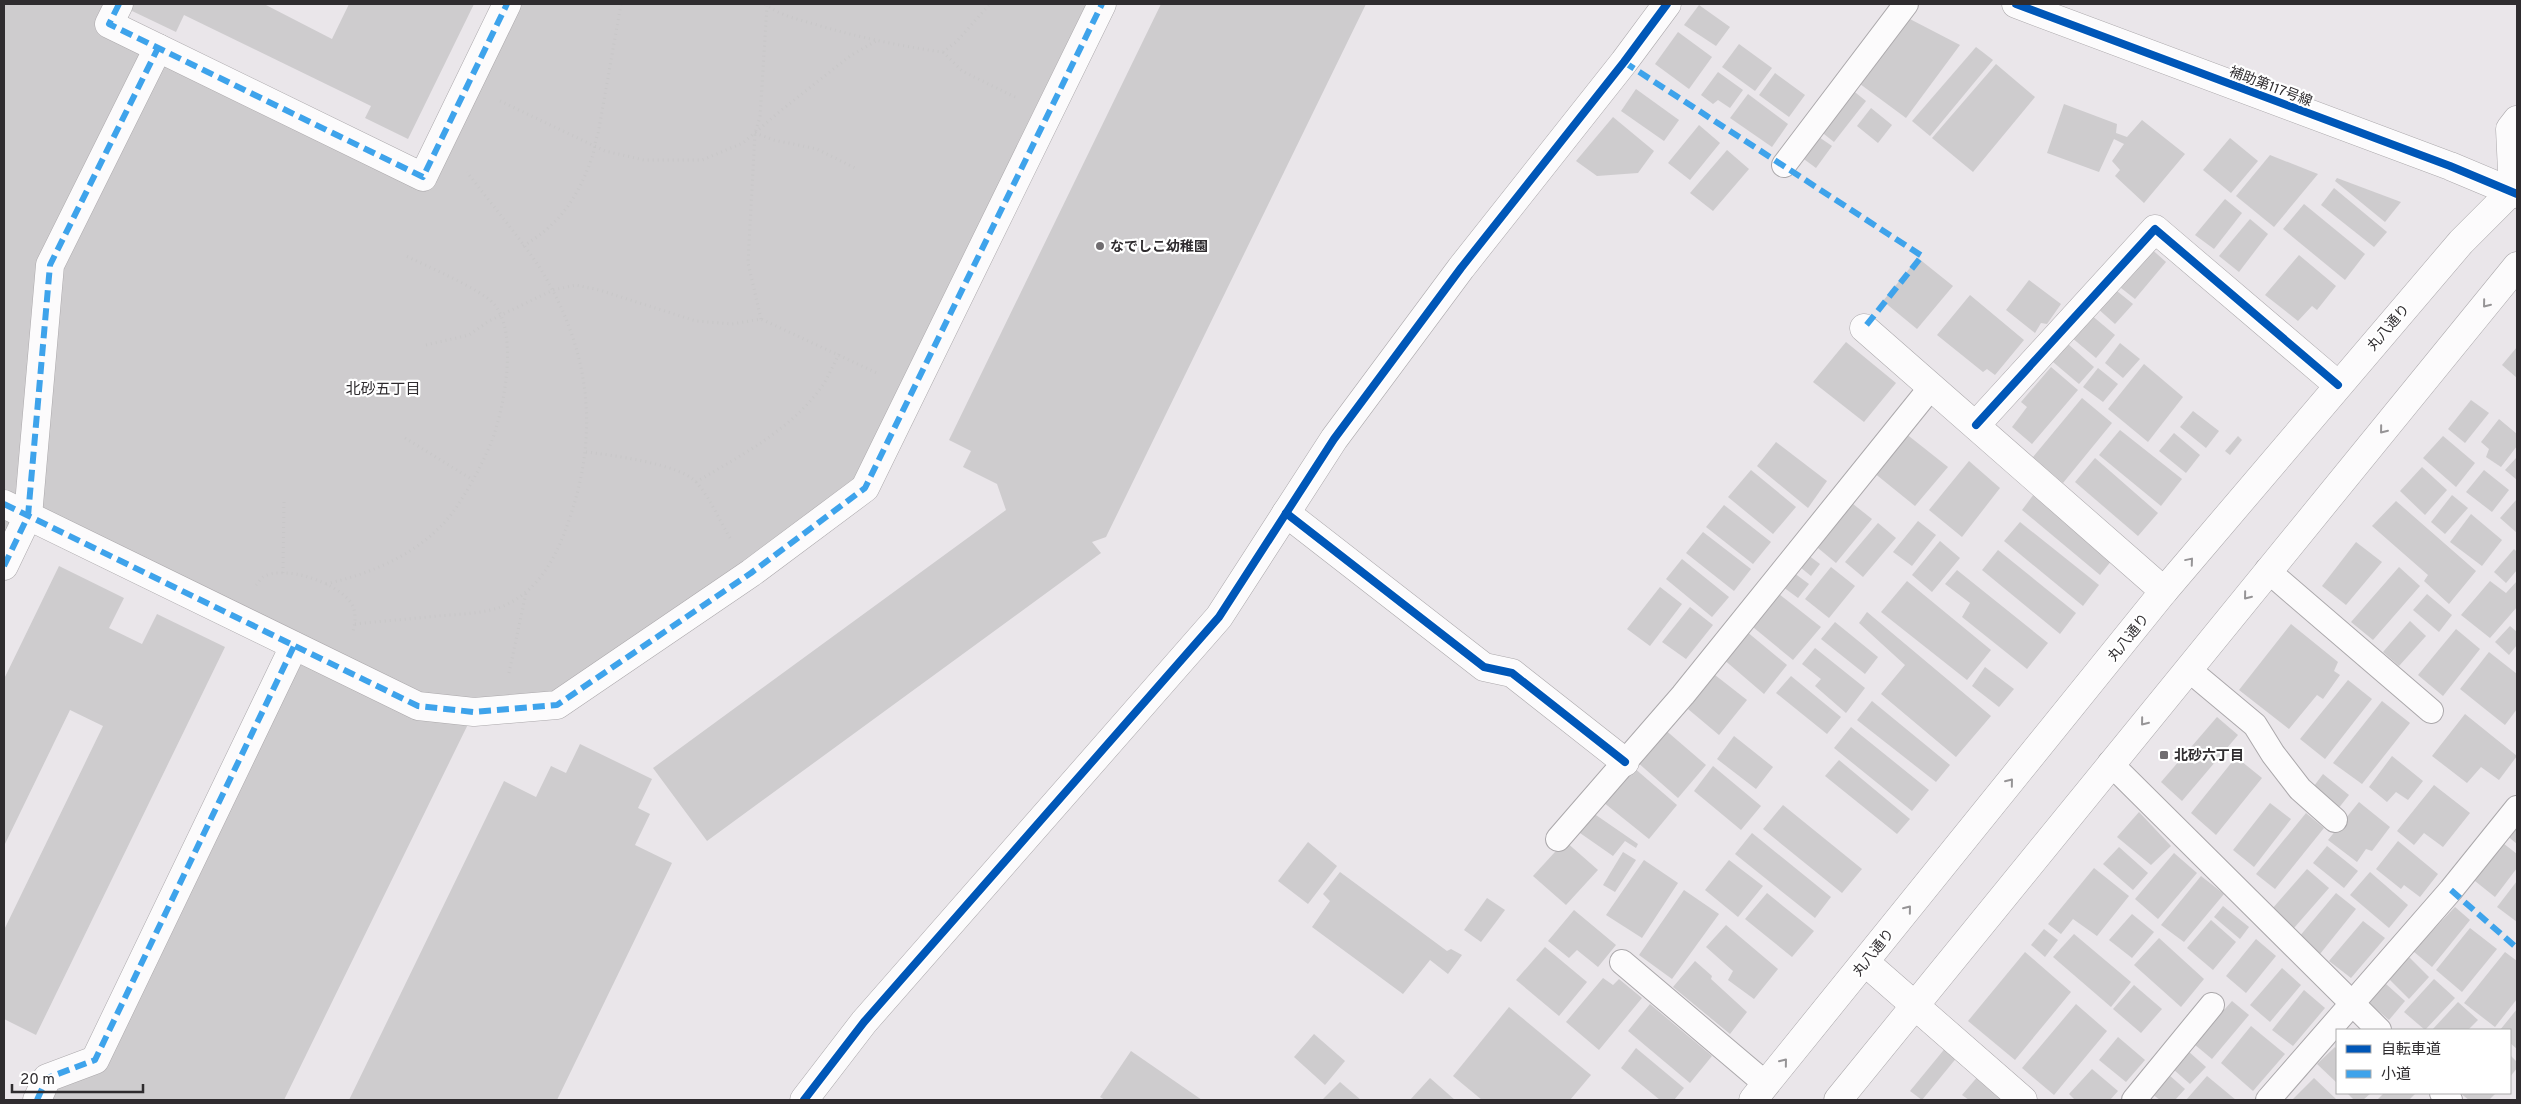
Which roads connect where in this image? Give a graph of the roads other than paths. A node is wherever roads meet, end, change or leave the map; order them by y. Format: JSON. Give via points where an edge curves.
{"nodes":[{"id":1,"x":119,"y":4,"type":"edge"},
{"id":2,"x":507,"y":4,"type":"edge"},
{"id":3,"x":1102,"y":4,"type":"edge"},
{"id":4,"x":1667,"y":4,"type":"edge"},
{"id":5,"x":1906,"y":4,"type":"edge"},
{"id":6,"x":2016,"y":4,"type":"edge"},
{"id":7,"x":158,"y":48,"type":"junction"},
{"id":8,"x":2517,"y":120,"type":"edge"},
{"id":9,"x":1784,"y":165,"type":"dead end"},
{"id":10,"x":2516,"y":191,"type":"edge"},
{"id":11,"x":2517,"y":266,"type":"edge"},
{"id":12,"x":1864,"y":328,"type":"dead end"},
{"id":13,"x":2338,"y":385,"type":"junction"},
{"id":14,"x":1932,"y":386,"type":"junction"},
{"id":15,"x":1976,"y":425,"type":"junction"},
{"id":16,"x":4,"y":504,"type":"edge"},
{"id":17,"x":1286,"y":513,"type":"junction"},
{"id":18,"x":28,"y":516,"type":"junction"},
{"id":19,"x":4,"y":566,"type":"edge"},
{"id":20,"x":2268,"y":570,"type":"junction"},
{"id":21,"x":2164,"y":591,"type":"junction"},
{"id":22,"x":294,"y":646,"type":"junction"},
{"id":23,"x":2188,"y":669,"type":"junction"},
{"id":24,"x":2431,"y":711,"type":"dead end"},
{"id":25,"x":1625,"y":762,"type":"junction"},
{"id":26,"x":2110,"y":763,"type":"junction"},
{"id":27,"x":2517,"y":808,"type":"edge"},
{"id":28,"x":2335,"y":820,"type":"dead end"},
{"id":29,"x":1558,"y":838,"type":"dead end"},
{"id":30,"x":1622,"y":962,"type":"dead end"},
{"id":31,"x":1865,"y":962,"type":"junction"},
{"id":32,"x":2351,"y":1002,"type":"junction"},
{"id":33,"x":1915,"y":1005,"type":"junction"},
{"id":34,"x":2212,"y":1005,"type":"dead end"},
{"id":35,"x":2378,"y":1029,"type":"edge"},
{"id":36,"x":1760,"y":1092,"type":"edge"},
{"id":37,"x":36,"y":1100,"type":"edge"},
{"id":38,"x":804,"y":1100,"type":"edge"},
{"id":39,"x":1838,"y":1100,"type":"edge"},
{"id":40,"x":2023,"y":1100,"type":"edge"},
{"id":41,"x":2134,"y":1100,"type":"edge"},
{"id":42,"x":2268,"y":1100,"type":"edge"}],
"edges":[{"from":1,"to":7,"type":"street","via":[[109,24]]},
{"from":2,"to":7,"type":"street","via":[[422,176]]},
{"from":3,"to":22,"type":"street","via":[[865,488],[752,573],[557,705],[474,712],[418,706]]},
{"from":4,"to":17,"type":"street","via":[[1450,284],[1334,440]]},
{"from":5,"to":9,"type":"lane"},
{"from":6,"to":10,"type":"street","name":"補助第117号線"},
{"from":7,"to":18,"type":"street","via":[[50,265]]},
{"from":8,"to":10,"type":"street","via":[[2510,129]]},
{"from":10,"to":13,"type":"street","name":"丸八通り","via":[[2461,242]]},
{"from":11,"to":20,"type":"street","one_way":true},
{"from":12,"to":14,"type":"street"},
{"from":13,"to":15,"type":"street","via":[[2155,229]]},
{"from":21,"to":13,"type":"street","name":"丸八通り","one_way":true},
{"from":14,"to":15,"type":"street"},
{"from":14,"to":25,"type":"lane","via":[[1683,695]]},
{"from":15,"to":21,"type":"street"},
{"from":16,"to":18,"type":"street"},
{"from":17,"to":25,"type":"street","via":[[1484,667],[1512,673]]},
{"from":17,"to":38,"type":"street","via":[[1219,617],[876,1008]]},
{"from":18,"to":19,"type":"street"},
{"from":18,"to":22,"type":"street"},
{"from":20,"to":23,"type":"street","one_way":true},
{"from":20,"to":24,"type":"lane"},
{"from":31,"to":21,"type":"street","name":"丸八通り","one_way":true},
{"from":22,"to":37,"type":"street","via":[[95,1060],[47,1078]]},
{"from":23,"to":26,"type":"street","one_way":true},
{"from":23,"to":28,"type":"lane","via":[[2255,725],[2272,754],[2300,789]]},
{"from":25,"to":29,"type":"lane"},
{"from":26,"to":32,"type":"lane"},
{"from":26,"to":33,"type":"street"},
{"from":27,"to":32,"type":"lane","via":[[2451,890]]},
{"from":30,"to":36,"type":"lane"},
{"from":31,"to":33,"type":"street"},
{"from":36,"to":31,"type":"street","name":"丸八通り","one_way":true},
{"from":32,"to":35,"type":"lane"},
{"from":32,"to":42,"type":"lane"},
{"from":33,"to":39,"type":"street"},
{"from":33,"to":40,"type":"street"},
{"from":34,"to":41,"type":"lane"}]}
